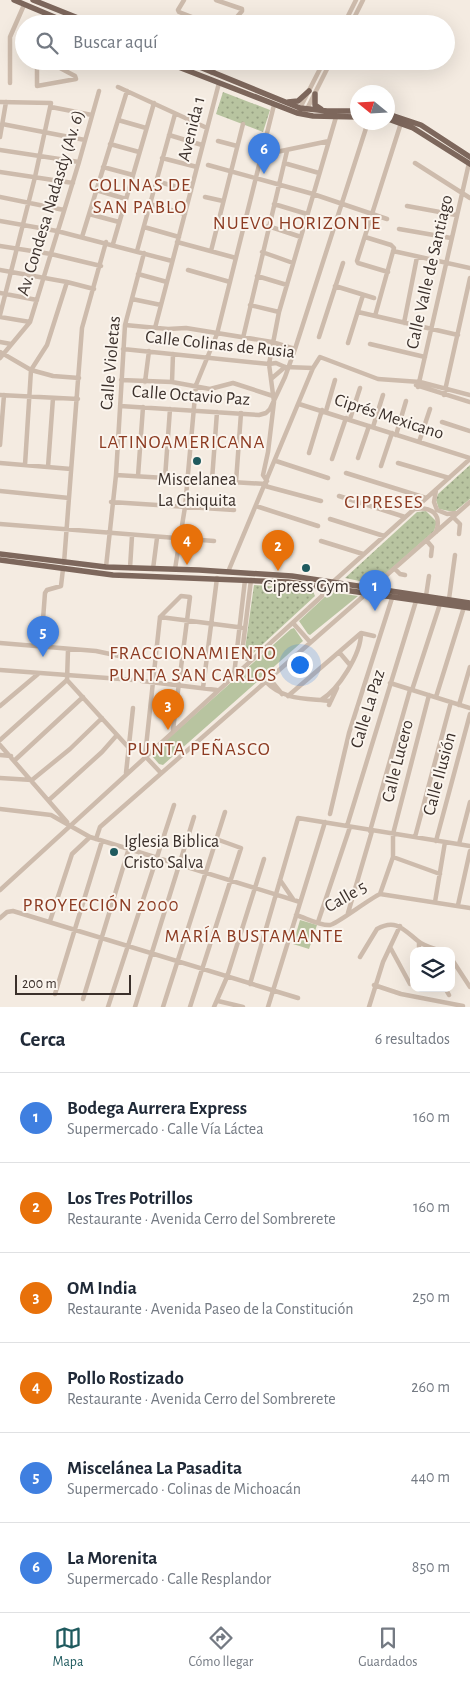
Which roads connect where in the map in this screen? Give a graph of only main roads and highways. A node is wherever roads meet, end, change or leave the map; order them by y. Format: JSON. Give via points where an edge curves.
{"nodes":[{"id":1,"x":14,"y":0,"type":"edge"},
{"id":2,"x":33,"y":0,"type":"edge"},
{"id":3,"x":47,"y":15,"type":"edge"},
{"id":4,"x":70,"y":15,"type":"edge"},
{"id":5,"x":186,"y":70,"type":"edge"},
{"id":6,"x":205,"y":70,"type":"edge"},
{"id":7,"x":284,"y":102,"type":"junction"},
{"id":8,"x":302,"y":111,"type":"junction"},
{"id":9,"x":327,"y":111,"type":"junction"},
{"id":10,"x":350,"y":111,"type":"edge"},
{"id":11,"x":395,"y":116,"type":"edge"},
{"id":12,"x":350,"y":117,"type":"edge"},
{"id":13,"x":395,"y":121,"type":"edge"},
{"id":14,"x":470,"y":161,"type":"edge"},
{"id":15,"x":0,"y":554,"type":"edge"},
{"id":16,"x":0,"y":560,"type":"edge"},
{"id":17,"x":64,"y":566,"type":"junction"},
{"id":18,"x":393,"y":594,"type":"junction"},
{"id":19,"x":470,"y":602,"type":"edge"},
{"id":20,"x":467,"y":608,"type":"edge"}],
"edges":[{"from":1,"to":3,"type":"main road"},
{"from":2,"to":4,"type":"main road"},
{"from":5,"to":8,"type":"main road","via":[[274,105]]},
{"from":6,"to":7,"type":"main road"},
{"from":7,"to":8,"type":"main road"},
{"from":7,"to":9,"type":"main road","via":[[298,101],[312,92],[315,105]]},
{"from":8,"to":9,"type":"main road"},
{"from":8,"to":12,"type":"main road"},
{"from":9,"to":10,"type":"main road"},
{"from":11,"to":14,"type":"main road","via":[[421,125]]},
{"from":13,"to":14,"type":"main road"},
{"from":15,"to":17,"type":"main road"},
{"from":16,"to":17,"type":"main road"},
{"from":17,"to":18,"type":"main road","via":[[142,576],[248,580]]},
{"from":17,"to":18,"type":"main road","via":[[175,569],[334,581]]},
{"from":18,"to":19,"type":"main road"},
{"from":18,"to":20,"type":"main road","via":[[416,601]]}]}
